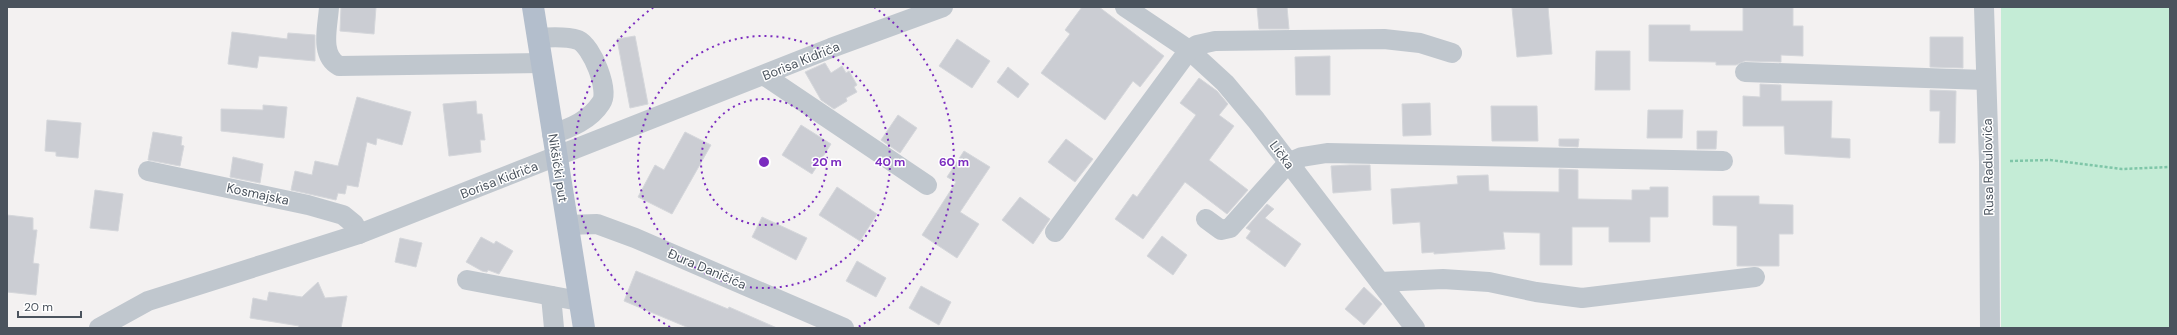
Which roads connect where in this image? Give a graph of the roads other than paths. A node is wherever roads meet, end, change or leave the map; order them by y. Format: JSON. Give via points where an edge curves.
{"nodes":[{"id":1,"x":329,"y":7,"type":"edge"},
{"id":2,"x":533,"y":7,"type":"edge"},
{"id":3,"x":943,"y":7,"type":"edge"},
{"id":4,"x":1126,"y":7,"type":"edge"},
{"id":5,"x":1984,"y":7,"type":"edge"},
{"id":6,"x":538,"y":38,"type":"junction"},
{"id":7,"x":1189,"y":50,"type":"junction"},
{"id":8,"x":1452,"y":53,"type":"dead end"},
{"id":9,"x":542,"y":63,"type":"junction"},
{"id":10,"x":1745,"y":72,"type":"dead end"},
{"id":11,"x":765,"y":76,"type":"junction"},
{"id":12,"x":1985,"y":80,"type":"junction"},
{"id":13,"x":552,"y":134,"type":"junction"},
{"id":14,"x":556,"y":157,"type":"junction"},
{"id":15,"x":1723,"y":161,"type":"dead end"},
{"id":16,"x":1288,"y":163,"type":"junction"},
{"id":17,"x":148,"y":171,"type":"dead end"},
{"id":18,"x":927,"y":185,"type":"dead end"},
{"id":19,"x":1206,"y":219,"type":"dead end"},
{"id":20,"x":567,"y":225,"type":"junction"},
{"id":21,"x":1055,"y":232,"type":"dead end"},
{"id":22,"x":359,"y":234,"type":"junction"},
{"id":23,"x":1755,"y":277,"type":"dead end"},
{"id":24,"x":467,"y":280,"type":"dead end"},
{"id":25,"x":1380,"y":282,"type":"junction"},
{"id":26,"x":551,"y":296,"type":"junction"},
{"id":27,"x":579,"y":301,"type":"junction"},
{"id":28,"x":98,"y":328,"type":"edge"},
{"id":29,"x":554,"y":328,"type":"edge"},
{"id":30,"x":584,"y":328,"type":"edge"},
{"id":31,"x":844,"y":328,"type":"edge"},
{"id":32,"x":1415,"y":328,"type":"edge"},
{"id":33,"x":1990,"y":328,"type":"edge"}],
"edges":[{"from":1,"to":9,"type":"street","via":[[327,50],[332,62],[339,66]]},
{"from":2,"to":6,"type":"main road","name":"Nikšićki put"},
{"from":3,"to":11,"type":"street","name":"Borisa Kidriča","via":[[831,48]]},
{"from":4,"to":7,"type":"street","name":"Lička"},
{"from":5,"to":12,"type":"street","name":"Rusa Radulovića"},
{"from":6,"to":9,"type":"main road","name":"Nikšićki put"},
{"from":6,"to":13,"type":"street","via":[[579,40],[591,52],[603,83],[602,102],[588,118]]},
{"from":7,"to":8,"type":"street","via":[[1197,45],[1215,41],[1384,39],[1420,43]]},
{"from":7,"to":16,"type":"street","name":"Lička","via":[[1225,83]]},
{"from":7,"to":21,"type":"street"},
{"from":9,"to":13,"type":"main road","name":"Nikšićki put"},
{"from":10,"to":12,"type":"street"},
{"from":11,"to":14,"type":"street","name":"Borisa Kidriča"},
{"from":11,"to":18,"type":"street"},
{"from":12,"to":33,"type":"street","name":"Rusa Radulovića","via":[[1989,162]]},
{"from":13,"to":14,"type":"main road","name":"Nikšićki put"},
{"from":14,"to":20,"type":"main road","name":"Nikšićki put"},
{"from":14,"to":22,"type":"street","name":"Borisa Kidriča"},
{"from":15,"to":16,"type":"street","via":[[1327,153],[1302,157]]},
{"from":16,"to":19,"type":"street","via":[[1230,228],[1221,230]]},
{"from":16,"to":25,"type":"street","name":"Lička"},
{"from":17,"to":22,"type":"street","name":"Kosmajska","via":[[308,205],[343,215],[354,224]]},
{"from":20,"to":27,"type":"main road","name":"Nikšićki put"},
{"from":20,"to":31,"type":"street","name":"Đura Daničića","via":[[597,224]]},
{"from":22,"to":28,"type":"street","name":"Borisa Kidriča","via":[[148,301]]},
{"from":23,"to":25,"type":"street","via":[[1582,298],[1489,282],[1443,279]]},
{"from":24,"to":26,"type":"street"},
{"from":25,"to":32,"type":"street","name":"Lička"},
{"from":26,"to":27,"type":"street"},
{"from":26,"to":29,"type":"street"},
{"from":27,"to":30,"type":"main road","name":"Nikšićki put"}]}
